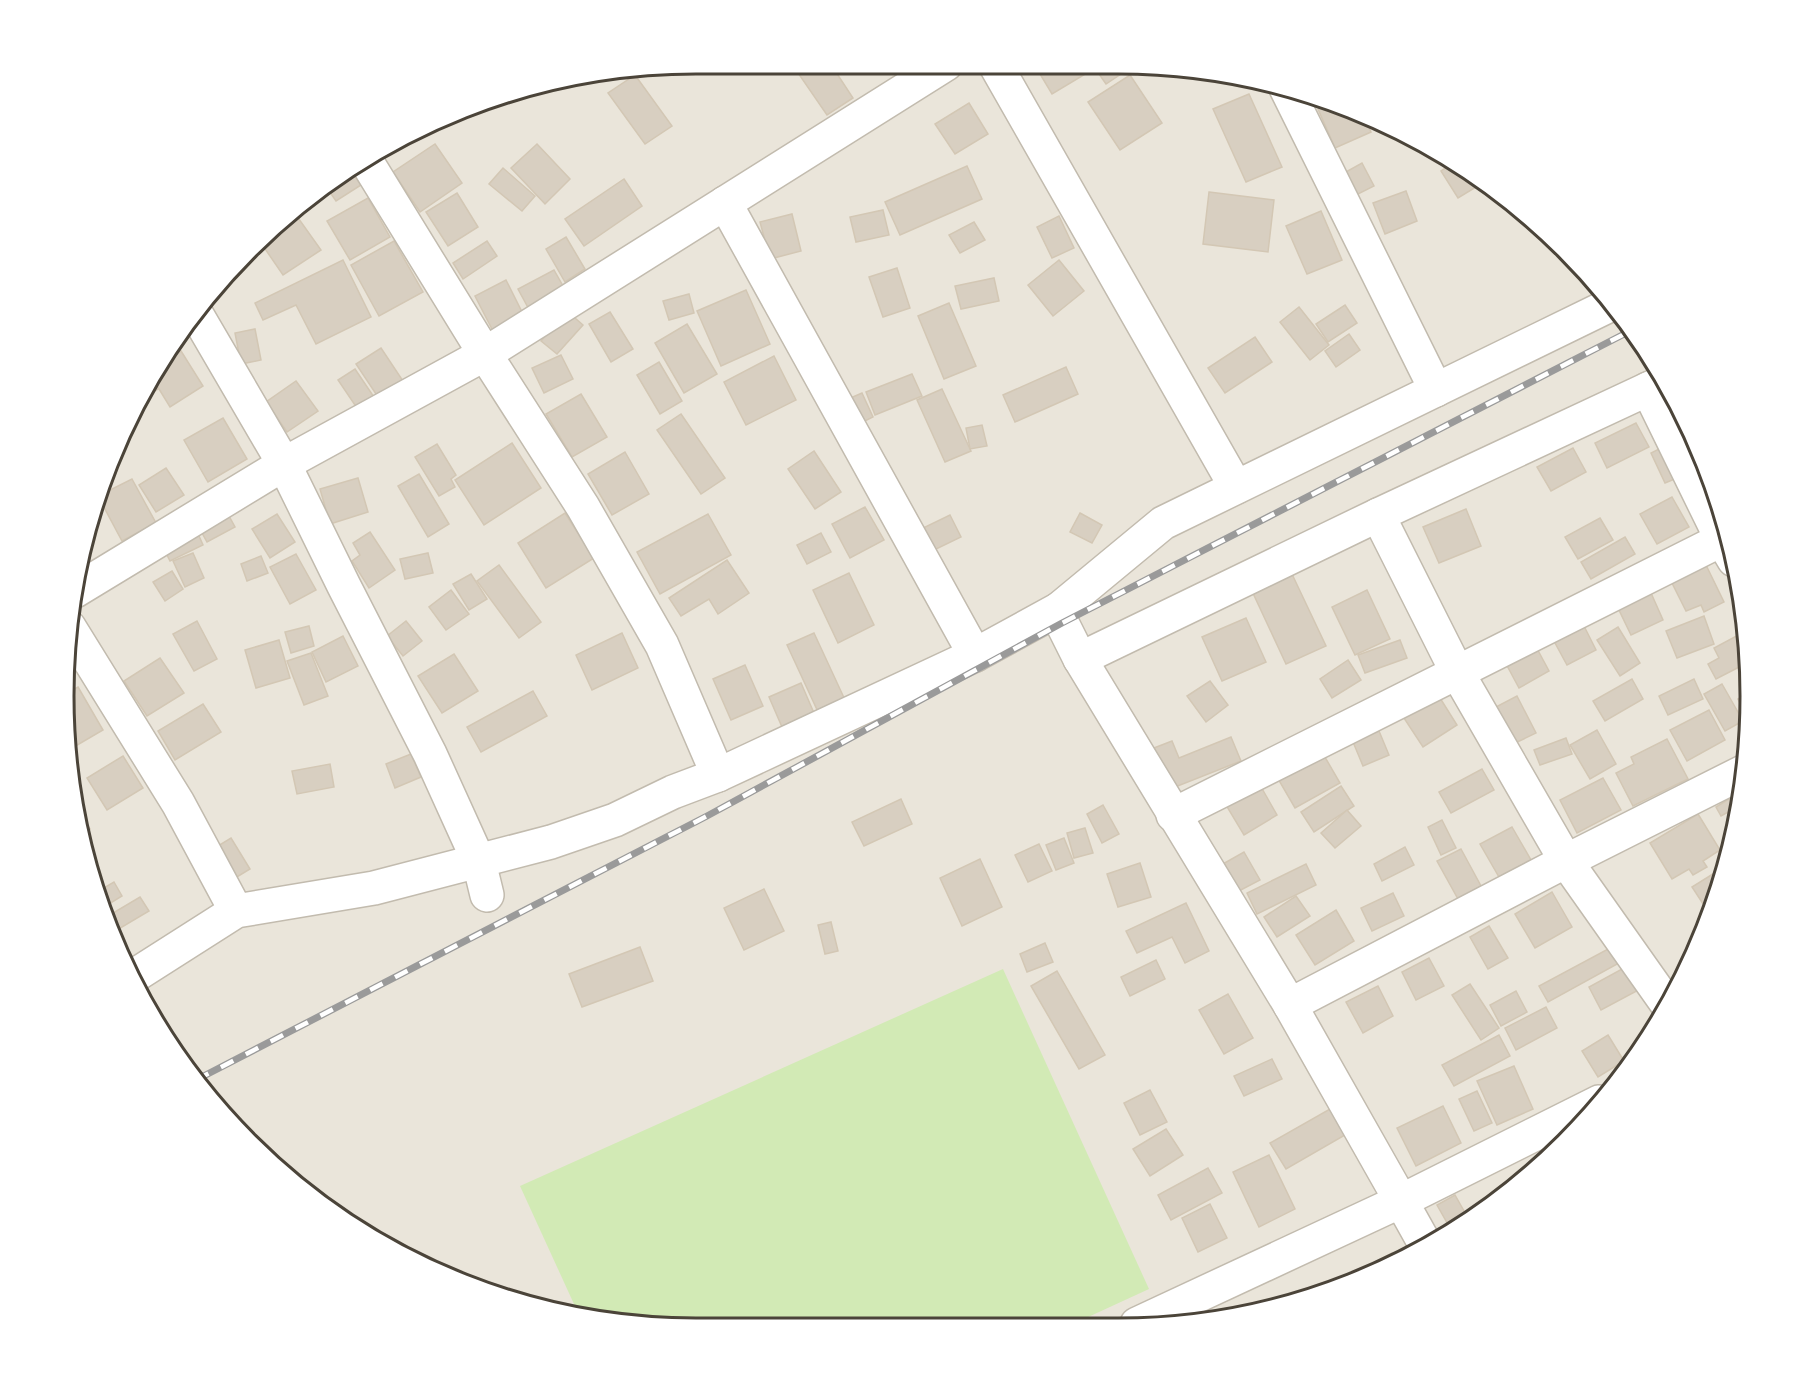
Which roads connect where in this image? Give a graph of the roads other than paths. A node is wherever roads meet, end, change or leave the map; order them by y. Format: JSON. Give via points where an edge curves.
{"nodes":[{"id":1,"x":930,"y":74,"type":"edge"},
{"id":2,"x":1001,"y":74,"type":"edge"},
{"id":3,"x":1292,"y":99,"type":"edge"},
{"id":4,"x":369,"y":166,"type":"edge"},
{"id":5,"x":725,"y":203,"type":"junction"},
{"id":6,"x":1604,"y":308,"type":"edge"},
{"id":7,"x":200,"y":320,"type":"edge"},
{"id":8,"x":485,"y":354,"type":"junction"},
{"id":9,"x":1656,"y":386,"type":"edge"},
{"id":10,"x":1436,"y":390,"type":"junction"},
{"id":11,"x":284,"y":464,"type":"junction"},
{"id":12,"x":1236,"y":487,"type":"junction"},
{"id":13,"x":1707,"y":500,"type":"edge"},
{"id":14,"x":1378,"y":515,"type":"junction"},
{"id":15,"x":1722,"y":549,"type":"edge"},
{"id":16,"x":83,"y":586,"type":"edge"},
{"id":17,"x":1059,"y":609,"type":"junction"},
{"id":18,"x":77,"y":639,"type":"edge"},
{"id":19,"x":975,"y":655,"type":"junction"},
{"id":20,"x":1080,"y":659,"type":"junction"},
{"id":21,"x":1457,"y":672,"type":"junction"},
{"id":22,"x":718,"y":775,"type":"junction"},
{"id":23,"x":1734,"y":777,"type":"edge"},
{"id":24,"x":1173,"y":815,"type":"junction"},
{"id":25,"x":1566,"y":861,"type":"junction"},
{"id":26,"x":479,"y":862,"type":"junction"},
{"id":27,"x":487,"y":895,"type":"dead end"},
{"id":28,"x":236,"y":911,"type":"junction"},
{"id":29,"x":139,"y":973,"type":"edge"},
{"id":30,"x":1662,"y":996,"type":"edge"},
{"id":31,"x":1290,"y":1005,"type":"junction"},
{"id":32,"x":1580,"y":1112,"type":"edge"},
{"id":33,"x":1401,"y":1201,"type":"junction"},
{"id":34,"x":1422,"y":1238,"type":"edge"},
{"id":35,"x":1152,"y":1317,"type":"edge"}],
"edges":[{"from":1,"to":5,"type":"street"},
{"from":2,"to":12,"type":"street"},
{"from":3,"to":10,"type":"street"},
{"from":4,"to":8,"type":"street"},
{"from":5,"to":8,"type":"street"},
{"from":5,"to":19,"type":"street"},
{"from":6,"to":10,"type":"street"},
{"from":7,"to":11,"type":"street"},
{"from":8,"to":11,"type":"street"},
{"from":8,"to":22,"type":"street","via":[[583,507],[662,645]]},
{"from":9,"to":13,"type":"street"},
{"from":9,"to":14,"type":"street"},
{"from":10,"to":12,"type":"street"},
{"from":11,"to":16,"type":"street"},
{"from":11,"to":26,"type":"street","via":[[430,754]]},
{"from":12,"to":17,"type":"street","via":[[1162,523]]},
{"from":14,"to":20,"type":"street"},
{"from":14,"to":21,"type":"street"},
{"from":15,"to":21,"type":"street"},
{"from":17,"to":19,"type":"street"},
{"from":17,"to":20,"type":"street"},
{"from":18,"to":28,"type":"street","via":[[172,794]]},
{"from":19,"to":22,"type":"street"},
{"from":20,"to":24,"type":"street"},
{"from":21,"to":24,"type":"street"},
{"from":21,"to":25,"type":"street"},
{"from":22,"to":26,"type":"street","via":[[615,820]]},
{"from":23,"to":25,"type":"street"},
{"from":24,"to":31,"type":"street"},
{"from":25,"to":30,"type":"street"},
{"from":25,"to":31,"type":"street"},
{"from":26,"to":27,"type":"street"},
{"from":26,"to":28,"type":"street","via":[[374,888]]},
{"from":28,"to":29,"type":"street"},
{"from":31,"to":33,"type":"street"},
{"from":32,"to":33,"type":"street"},
{"from":33,"to":34,"type":"street"},
{"from":33,"to":35,"type":"street"}]}
